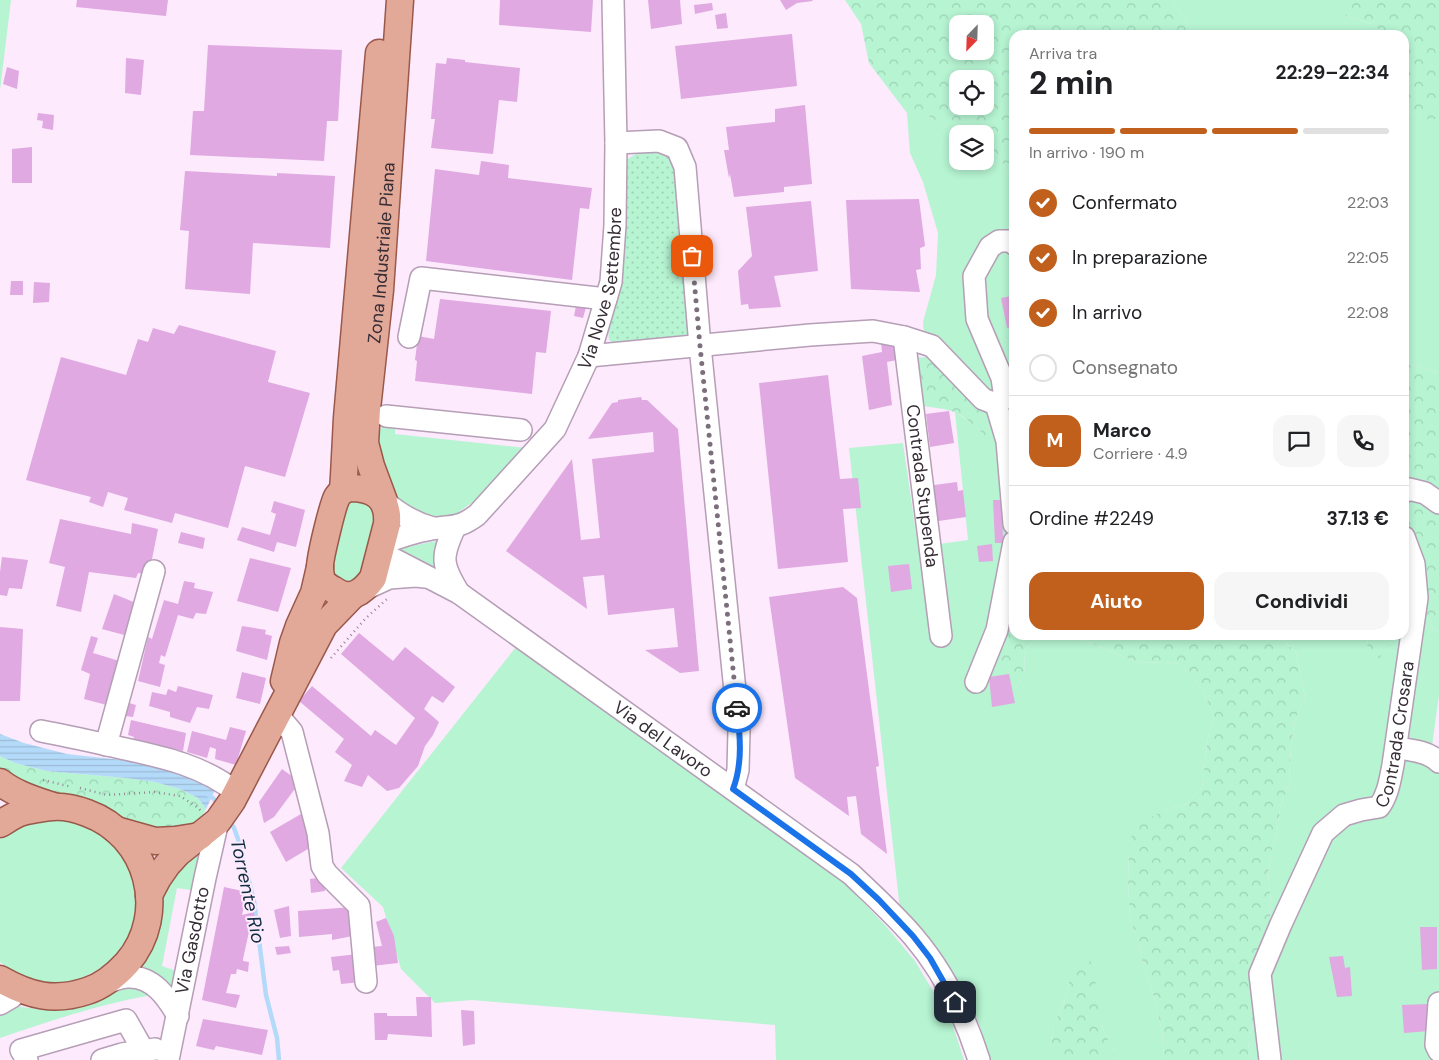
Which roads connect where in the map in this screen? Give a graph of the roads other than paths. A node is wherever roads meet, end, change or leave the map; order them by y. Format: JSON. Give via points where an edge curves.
{"nodes":[{"id":1,"x":383,"y":0,"type":"edge"},
{"id":2,"x":400,"y":0,"type":"edge"},
{"id":3,"x":613,"y":0,"type":"edge"},
{"id":4,"x":616,"y":143,"type":"junction"},
{"id":5,"x":1009,"y":241,"type":"edge"},
{"id":6,"x":606,"y":299,"type":"junction"},
{"id":7,"x":904,"y":336,"type":"junction"},
{"id":8,"x":409,"y":338,"type":"dead end"},
{"id":9,"x":700,"y":346,"type":"junction"},
{"id":10,"x":589,"y":356,"type":"junction"},
{"id":11,"x":996,"y":404,"type":"junction"},
{"id":12,"x":373,"y":417,"type":"junction"},
{"id":13,"x":555,"y":429,"type":"junction"},
{"id":14,"x":521,"y":430,"type":"junction"},
{"id":15,"x":537,"y":449,"type":"junction"},
{"id":16,"x":1009,"y":465,"type":"edge"},
{"id":17,"x":1409,"y":489,"type":"edge"},
{"id":18,"x":342,"y":490,"type":"junction"},
{"id":19,"x":384,"y":501,"type":"junction"},
{"id":20,"x":1439,"y":503,"type":"edge"},
{"id":21,"x":455,"y":527,"type":"junction"},
{"id":22,"x":433,"y":528,"type":"junction"},
{"id":23,"x":381,"y":548,"type":"junction"},
{"id":24,"x":1409,"y":550,"type":"edge"},
{"id":25,"x":320,"y":567,"type":"junction"},
{"id":26,"x":1009,"y":568,"type":"edge"},
{"id":27,"x":154,"y":571,"type":"dead end"},
{"id":28,"x":433,"y":578,"type":"junction"},
{"id":29,"x":459,"y":593,"type":"junction"},
{"id":30,"x":355,"y":594,"type":"junction"},
{"id":31,"x":940,"y":636,"type":"dead end"},
{"id":32,"x":976,"y":682,"type":"dead end"},
{"id":33,"x":276,"y":714,"type":"junction"},
{"id":34,"x":41,"y":731,"type":"dead end"},
{"id":35,"x":106,"y":745,"type":"junction"},
{"id":36,"x":1396,"y":748,"type":"junction"},
{"id":37,"x":1439,"y":762,"type":"edge"},
{"id":38,"x":0,"y":782,"type":"edge"},
{"id":39,"x":733,"y":789,"type":"junction"},
{"id":40,"x":54,"y":807,"type":"junction"},
{"id":41,"x":218,"y":813,"type":"junction"},
{"id":42,"x":0,"y":824,"type":"edge"},
{"id":43,"x":116,"y":830,"type":"junction"},
{"id":44,"x":149,"y":895,"type":"junction"},
{"id":45,"x":366,"y":982,"type":"dead end"},
{"id":46,"x":102,"y":984,"type":"junction"},
{"id":47,"x":3,"y":995,"type":"edge"},
{"id":48,"x":1439,"y":1003,"type":"edge"},
{"id":49,"x":178,"y":1016,"type":"junction"},
{"id":50,"x":1439,"y":1051,"type":"edge"},
{"id":51,"x":142,"y":1055,"type":"edge"},
{"id":52,"x":169,"y":1056,"type":"edge"},
{"id":53,"x":27,"y":1060,"type":"edge"},
{"id":54,"x":102,"y":1060,"type":"edge"},
{"id":55,"x":979,"y":1060,"type":"edge"},
{"id":56,"x":1270,"y":1060,"type":"edge"}],
"edges":[{"from":1,"to":18,"type":"main road","name":"Zona Industriale Piana"},
{"from":2,"to":12,"type":"main road","name":"Zona Industriale Piana"},
{"from":3,"to":4,"type":"street","name":"Via Nove Settembre"},
{"from":4,"to":6,"type":"street","name":"Via Nove Settembre","via":[[615,225],[611,282]]},
{"from":4,"to":9,"type":"street","via":[[659,141],[677,148],[682,160]]},
{"from":5,"to":11,"type":"street","via":[[999,241],[990,248],[974,276],[977,319],[1002,378],[1005,398]]},
{"from":6,"to":8,"type":"street","via":[[421,278]]},
{"from":6,"to":10,"type":"street","name":"Via Nove Settembre"},
{"from":7,"to":9,"type":"street","via":[[873,331]]},
{"from":7,"to":11,"type":"street","via":[[932,346],[983,399]]},
{"from":7,"to":31,"type":"street","name":"Contrada Stupenda"},
{"from":9,"to":10,"type":"street"},
{"from":9,"to":39,"type":"street","via":[[739,730],[738,770]]},
{"from":10,"to":13,"type":"street","name":"Via Nove Settembre"},
{"from":11,"to":16,"type":"street","via":[[1007,441]]},
{"from":12,"to":14,"type":"street"},
{"from":12,"to":19,"type":"main road","name":"Zona Industriale Piana","via":[[365,443]]},
{"from":13,"to":14,"type":"street"},
{"from":13,"to":15,"type":"street","name":"Via Nove Settembre"},
{"from":14,"to":15,"type":"street"},
{"from":15,"to":21,"type":"street","name":"Via Nove Settembre","via":[[477,515]]},
{"from":17,"to":20,"type":"street","via":[[1425,493]]},
{"from":18,"to":19,"type":"main road","via":[[359,488]]},
{"from":18,"to":25,"type":"main road","name":"Zona Industriale Piana","via":[[333,507]]},
{"from":19,"to":22,"type":"street","name":"Via Nove Settembre","via":[[411,520]]},
{"from":19,"to":23,"type":"main road","name":"Zona Industriale Piana","via":[[388,515]]},
{"from":21,"to":22,"type":"street","name":"Via Nove Settembre"},
{"from":21,"to":29,"type":"street","via":[[444,554],[448,574]]},
{"from":22,"to":23,"type":"street","name":"Via Nove Settembre","via":[[405,535]]},
{"from":23,"to":28,"type":"street","name":"Via del Lavoro","via":[[410,569]]},
{"from":23,"to":30,"type":"main road","name":"Zona Industriale Piana","via":[[372,578]]},
{"from":24,"to":36,"type":"street","name":"Contrada Crosara","via":[[1414,564],[1417,598]]},
{"from":25,"to":30,"type":"main road","via":[[322,580],[329,587],[344,595]]},
{"from":25,"to":33,"type":"main road","name":"Zona Industriale Piana","via":[[314,592],[293,643]]},
{"from":26,"to":32,"type":"street","via":[[997,630]]},
{"from":27,"to":35,"type":"street"},
{"from":28,"to":29,"type":"street","name":"Via del Lavoro"},
{"from":28,"to":30,"type":"street","name":"Via del Lavoro","via":[[389,578]]},
{"from":29,"to":39,"type":"street","name":"Via del Lavoro"},
{"from":30,"to":33,"type":"main road","name":"Zona Industriale Piana","via":[[324,625]]},
{"from":33,"to":41,"type":"main road"},
{"from":33,"to":45,"type":"street","via":[[292,732],[318,833],[322,866],[359,906]]},
{"from":34,"to":35,"type":"street"},
{"from":35,"to":41,"type":"street","via":[[165,758],[208,773],[224,783]]},
{"from":36,"to":37,"type":"street","via":[[1421,752]]},
{"from":36,"to":56,"type":"street","name":"Contrada Crosara","via":[[1388,788],[1379,807],[1344,815],[1323,833],[1260,974]]},
{"from":38,"to":40,"type":"main road"},
{"from":39,"to":55,"type":"street","name":"Via del Lavoro","via":[[851,874],[913,936],[930,958],[964,1019]]},
{"from":40,"to":42,"type":"main road","via":[[24,812]]},
{"from":40,"to":43,"type":"main road","via":[[76,809],[98,817]]},
{"from":41,"to":43,"type":"main road","via":[[175,840],[155,841]]},
{"from":41,"to":44,"type":"main road","via":[[167,865]]},
{"from":41,"to":49,"type":"street","name":"Via Gasdotto"},
{"from":43,"to":44,"type":"main road","via":[[133,848],[144,871]]},
{"from":44,"to":46,"type":"main road","via":[[148,917],[140,943],[119,971]]},
{"from":46,"to":47,"type":"main road","via":[[78,994],[39,995],[17,989]]},
{"from":46,"to":49,"type":"street","via":[[127,976],[142,978],[157,986]]},
{"from":48,"to":50,"type":"street","via":[[1436,1045]]},
{"from":49,"to":52,"type":"street","name":"Via Gasdotto"},
{"from":51,"to":52,"type":"street","via":[[152,1049]]},
{"from":51,"to":53,"type":"street","via":[[126,1020],[21,1050]]},
{"from":51,"to":54,"type":"street","via":[[122,1054]]}]}
